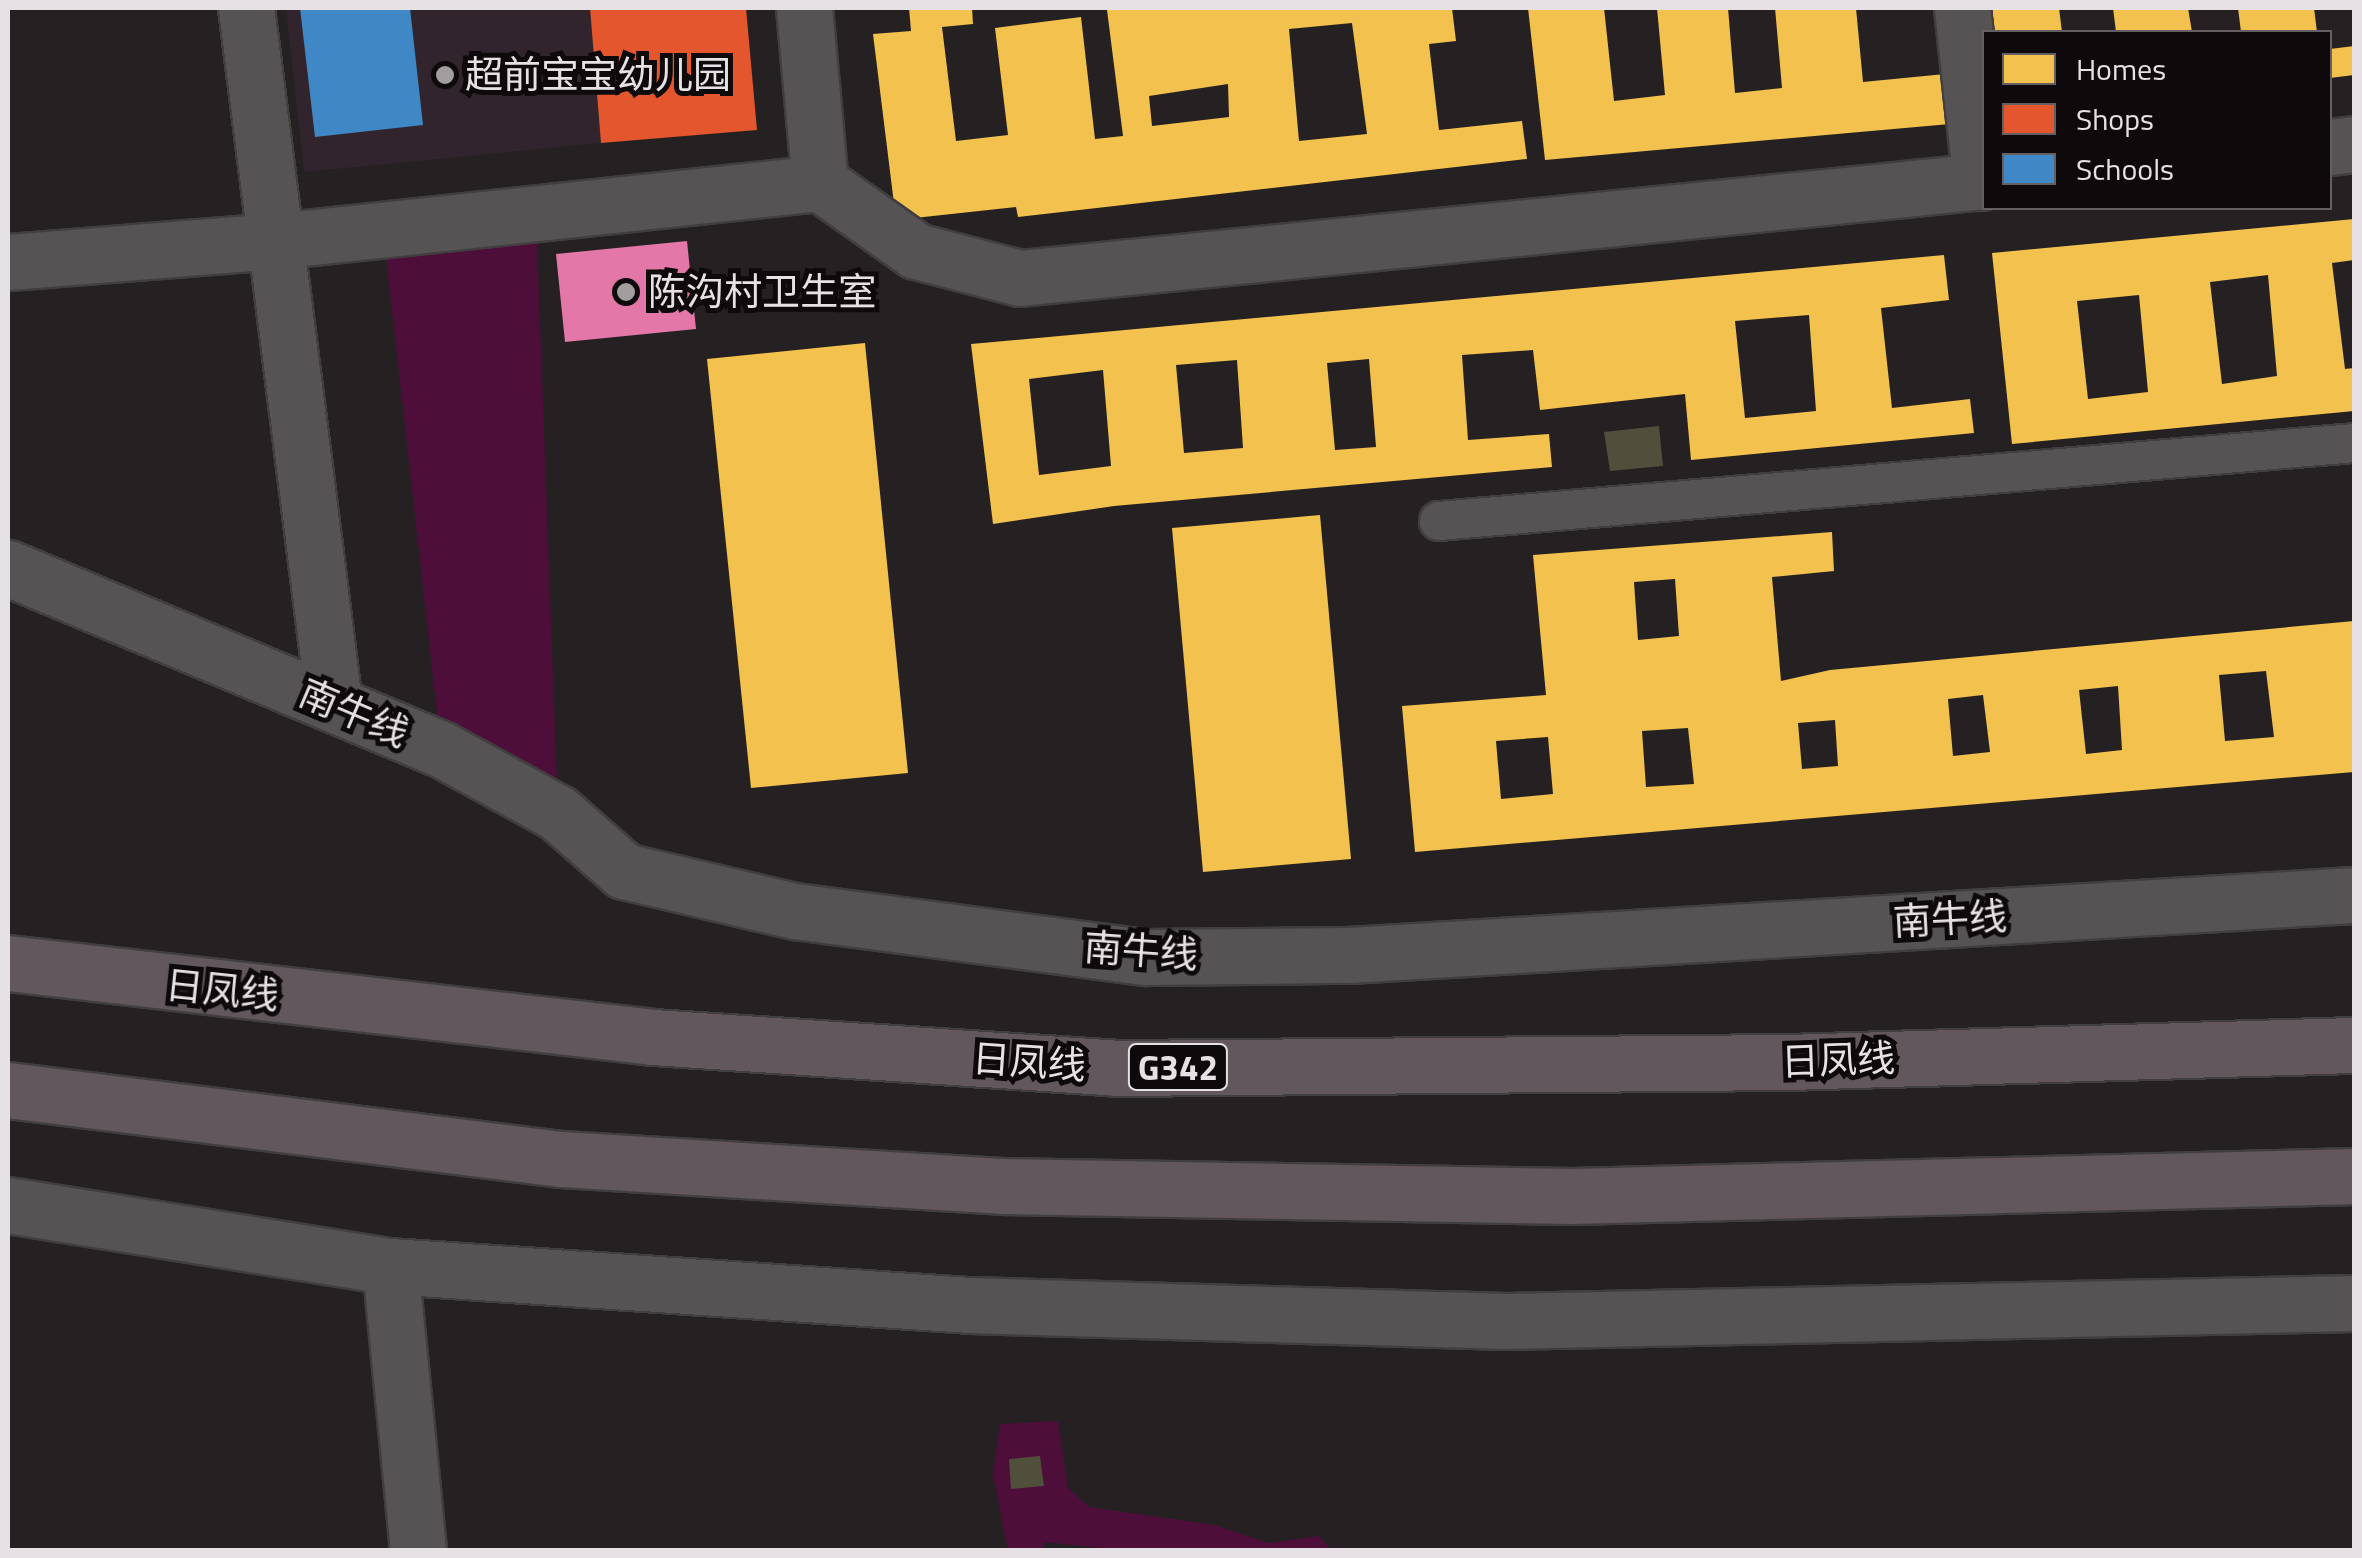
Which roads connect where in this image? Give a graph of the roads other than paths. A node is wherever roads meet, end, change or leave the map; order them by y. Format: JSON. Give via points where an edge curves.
{"nodes":[{"id":1,"x":246,"y":8,"type":"edge"},
{"id":2,"x":804,"y":8,"type":"edge"},
{"id":3,"x":1962,"y":8,"type":"edge"},
{"id":4,"x":1982,"y":174,"type":"edge"},
{"id":5,"x":1982,"y":182,"type":"edge"},
{"id":6,"x":820,"y":183,"type":"junction"},
{"id":7,"x":276,"y":241,"type":"junction"},
{"id":8,"x":8,"y":262,"type":"edge"},
{"id":9,"x":2354,"y":443,"type":"edge"},
{"id":10,"x":1439,"y":521,"type":"dead end"},
{"id":11,"x":8,"y":568,"type":"edge"},
{"id":12,"x":334,"y":704,"type":"junction"},
{"id":13,"x":2354,"y":895,"type":"edge"},
{"id":14,"x":8,"y":963,"type":"edge"},
{"id":15,"x":2354,"y":1045,"type":"edge"},
{"id":16,"x":8,"y":1090,"type":"edge"},
{"id":17,"x":2354,"y":1176,"type":"edge"},
{"id":18,"x":8,"y":1205,"type":"edge"},
{"id":19,"x":390,"y":1266,"type":"junction"},
{"id":20,"x":2354,"y":1303,"type":"edge"},
{"id":21,"x":418,"y":1550,"type":"edge"}],
"edges":[{"from":1,"to":7,"type":"street"},
{"from":2,"to":6,"type":"street"},
{"from":3,"to":4,"type":"street"},
{"from":5,"to":6,"type":"street","via":[[1020,278],[916,251]]},
{"from":6,"to":7,"type":"street"},
{"from":7,"to":8,"type":"street"},
{"from":7,"to":12,"type":"street"},
{"from":9,"to":10,"type":"lane"},
{"from":11,"to":12,"type":"street","name":"南牛线"},
{"from":12,"to":13,"type":"street","name":"南牛线","via":[[441,749],[558,814],[624,871],[795,911],[1146,957],[1349,955]]},
{"from":14,"to":15,"type":"highway","name":"日凤线","number":"G342","via":[[653,1038],[1115,1068],[1787,1062]]},
{"from":16,"to":17,"type":"highway","via":[[560,1159],[1002,1186],[1572,1196]]},
{"from":18,"to":19,"type":"street"},
{"from":19,"to":20,"type":"street","via":[[970,1304],[1506,1322]]},
{"from":19,"to":21,"type":"street"}]}
